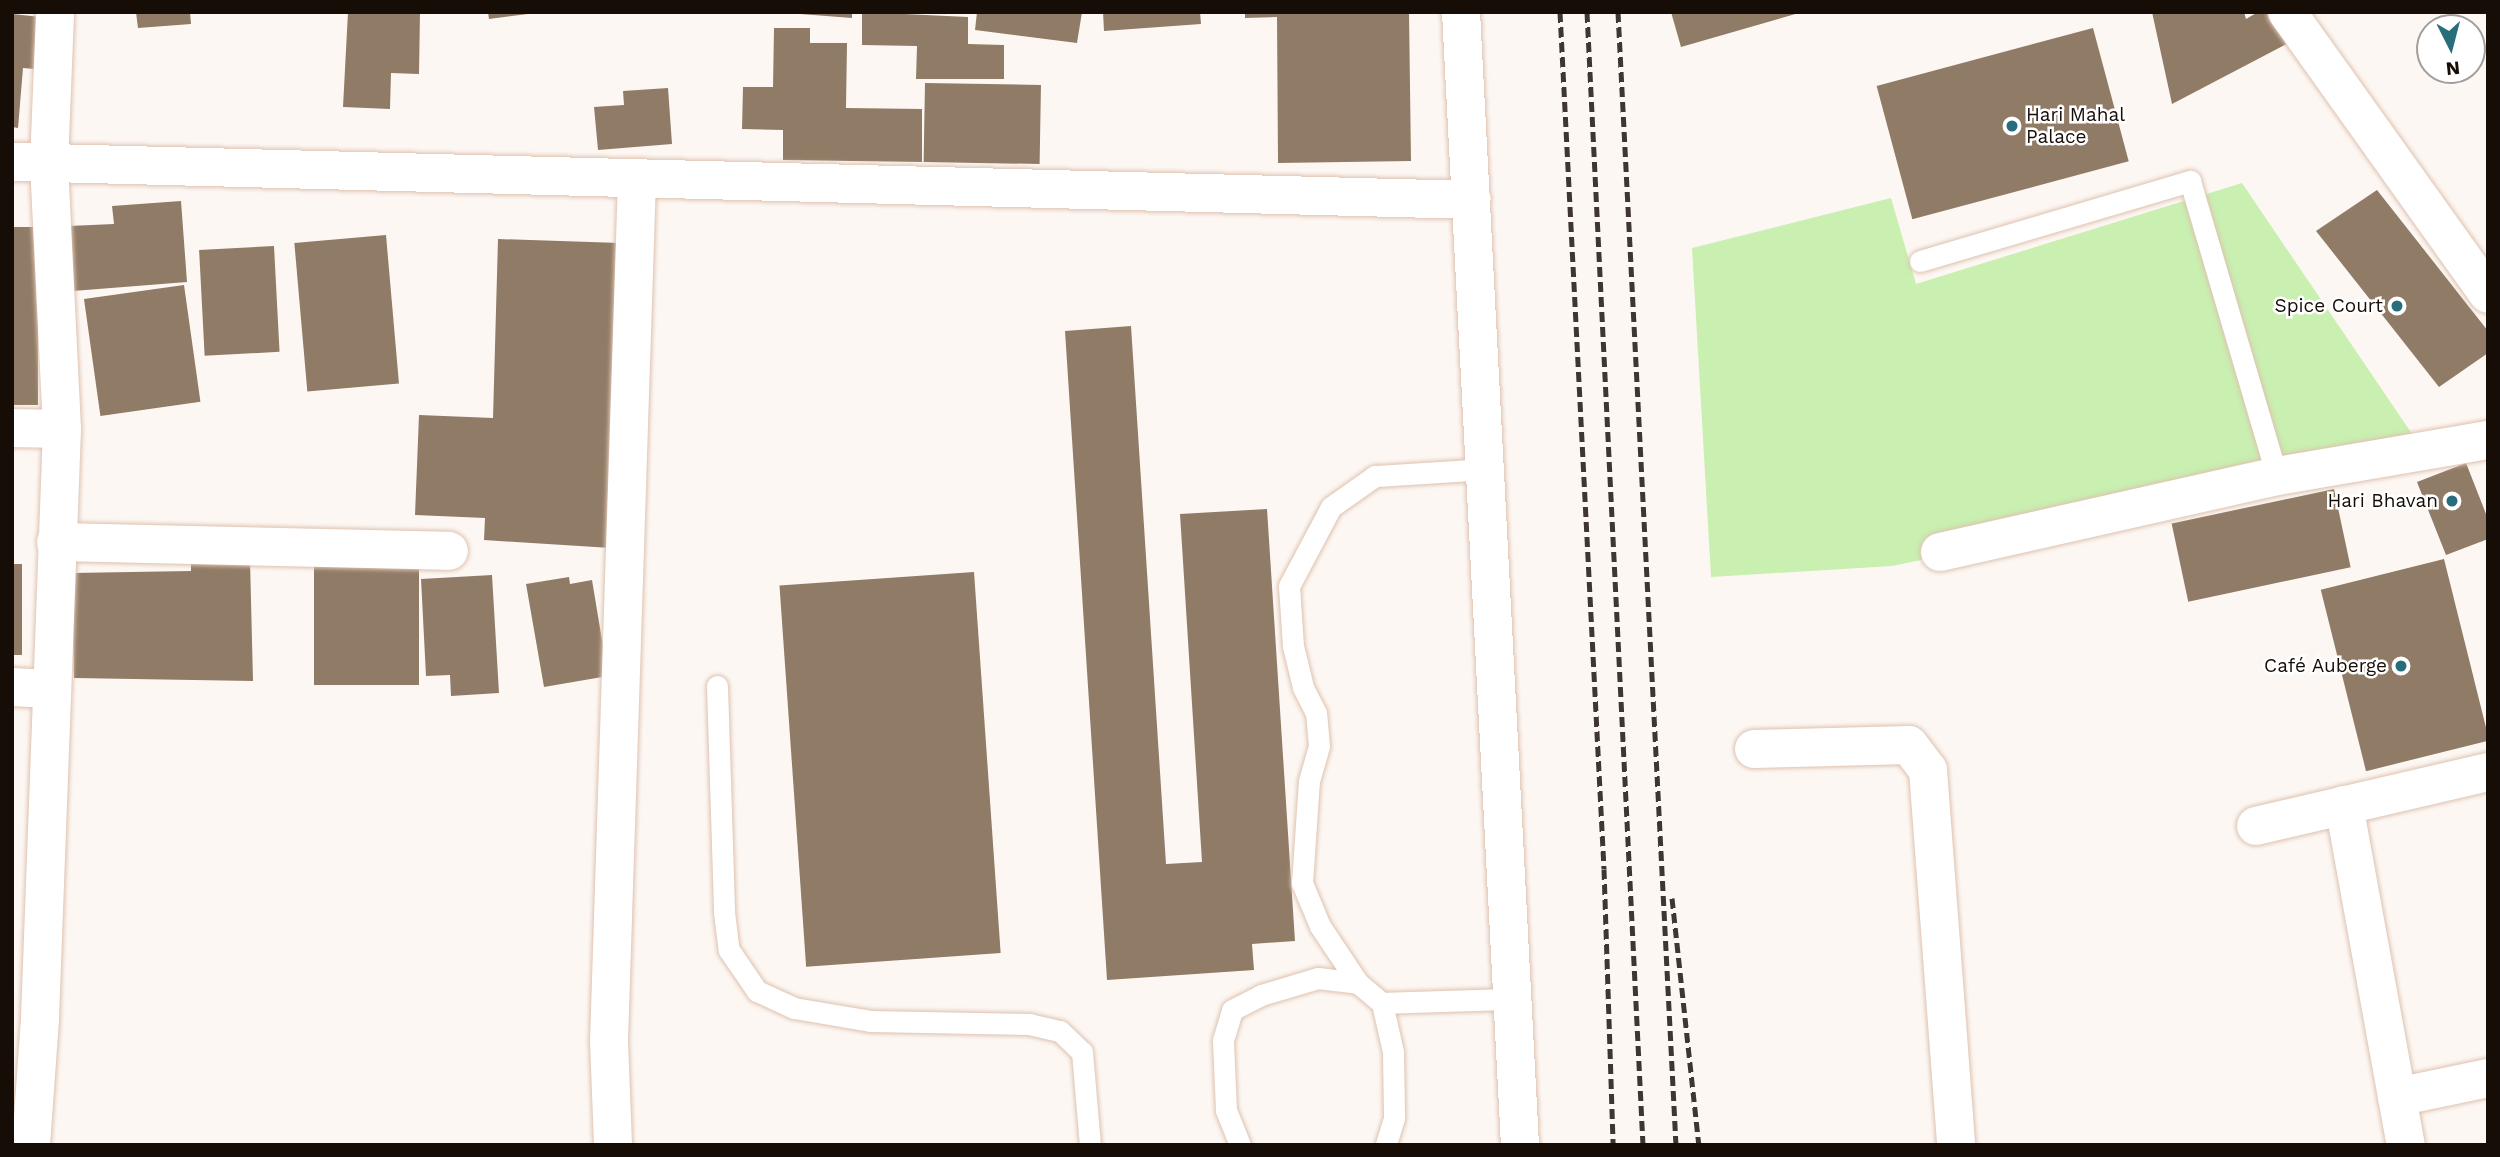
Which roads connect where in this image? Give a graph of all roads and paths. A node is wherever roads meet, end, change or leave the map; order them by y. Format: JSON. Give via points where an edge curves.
{"nodes":[{"id":1,"x":1461,"y":12,"type":"edge"},
{"id":2,"x":2287,"y":12,"type":"edge"},
{"id":3,"x":55,"y":15,"type":"dead end"},
{"id":4,"x":31,"y":163,"type":"edge"},
{"id":5,"x":637,"y":178,"type":"junction"},
{"id":6,"x":1472,"y":200,"type":"junction"},
{"id":7,"x":1920,"y":261,"type":"dead end"},
{"id":8,"x":2488,"y":294,"type":"edge"},
{"id":9,"x":12,"y":428,"type":"edge"},
{"id":10,"x":62,"y":429,"type":"junction"},
{"id":11,"x":2488,"y":440,"type":"edge"},
{"id":12,"x":1485,"y":469,"type":"junction"},
{"id":13,"x":2277,"y":476,"type":"junction"},
{"id":14,"x":57,"y":542,"type":"junction"},
{"id":15,"x":449,"y":551,"type":"dead end"},
{"id":16,"x":1940,"y":552,"type":"dead end"},
{"id":17,"x":717,"y":686,"type":"dead end"},
{"id":18,"x":12,"y":687,"type":"edge"},
{"id":19,"x":50,"y":689,"type":"junction"},
{"id":20,"x":1754,"y":749,"type":"dead end"},
{"id":21,"x":2488,"y":772,"type":"edge"},
{"id":22,"x":2344,"y":806,"type":"junction"},
{"id":23,"x":2256,"y":826,"type":"dead end"},
{"id":24,"x":1359,"y":983,"type":"junction"},
{"id":25,"x":1512,"y":999,"type":"junction"},
{"id":26,"x":1382,"y":1003,"type":"junction"},
{"id":27,"x":2488,"y":1078,"type":"edge"},
{"id":28,"x":2397,"y":1097,"type":"junction"},
{"id":29,"x":25,"y":1137,"type":"edge"},
{"id":30,"x":613,"y":1145,"type":"edge"},
{"id":31,"x":1090,"y":1145,"type":"edge"},
{"id":32,"x":1240,"y":1145,"type":"edge"},
{"id":33,"x":1386,"y":1145,"type":"edge"},
{"id":34,"x":1520,"y":1145,"type":"edge"},
{"id":35,"x":1956,"y":1145,"type":"edge"},
{"id":36,"x":2406,"y":1145,"type":"edge"}],
"edges":[{"from":1,"to":6,"type":"street"},
{"from":2,"to":8,"type":"street"},
{"from":3,"to":4,"type":"street"},
{"from":4,"to":5,"type":"street"},
{"from":4,"to":10,"type":"street"},
{"from":5,"to":6,"type":"street"},
{"from":5,"to":30,"type":"street","via":[[609,1041]]},
{"from":6,"to":12,"type":"street"},
{"from":7,"to":13,"type":"lane","via":[[2190,181]]},
{"from":9,"to":10,"type":"street"},
{"from":10,"to":14,"type":"street"},
{"from":11,"to":13,"type":"street"},
{"from":12,"to":24,"type":"lane","via":[[1375,476],[1331,507],[1289,586],[1293,646],[1303,687],[1316,713],[1319,746],[1309,781],[1302,883],[1320,926]]},
{"from":12,"to":25,"type":"street"},
{"from":13,"to":16,"type":"street"},
{"from":14,"to":15,"type":"street"},
{"from":14,"to":19,"type":"street"},
{"from":17,"to":31,"type":"lane","via":[[724,912],[729,950],[757,991],[794,1008],[870,1021],[1029,1024],[1060,1031],[1082,1052]]},
{"from":18,"to":19,"type":"street"},
{"from":19,"to":29,"type":"street","via":[[40,1018]]},
{"from":20,"to":35,"type":"street","via":[[1909,744],[1928,770]]},
{"from":21,"to":22,"type":"street"},
{"from":22,"to":23,"type":"street"},
{"from":22,"to":28,"type":"street"},
{"from":24,"to":26,"type":"lane"},
{"from":24,"to":32,"type":"lane","via":[[1318,978],[1261,995],[1232,1010],[1223,1040],[1226,1110]]},
{"from":25,"to":26,"type":"lane"},
{"from":25,"to":34,"type":"street"},
{"from":26,"to":33,"type":"lane","via":[[1393,1052],[1394,1118]]},
{"from":27,"to":28,"type":"street"},
{"from":28,"to":36,"type":"street"}]}
